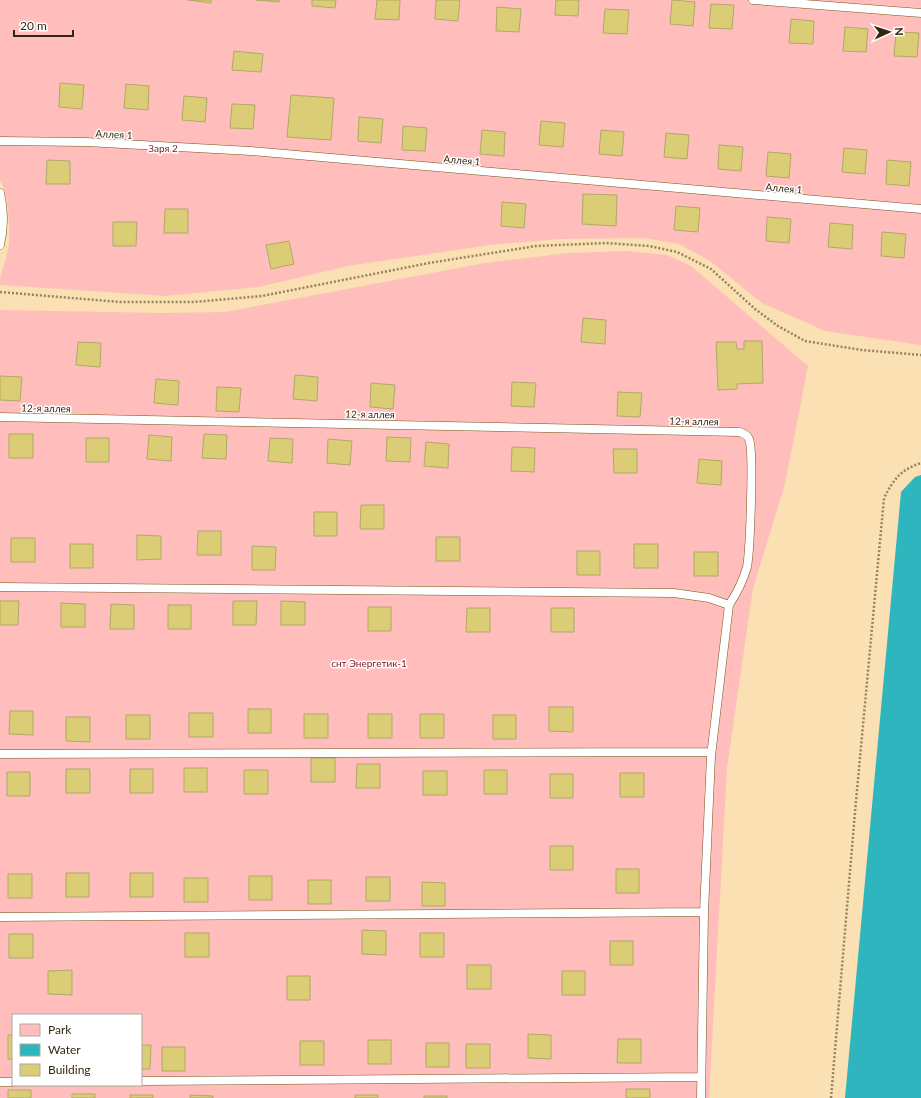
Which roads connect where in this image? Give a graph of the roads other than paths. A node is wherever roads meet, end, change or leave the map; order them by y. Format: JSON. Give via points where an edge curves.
{"nodes":[{"id":1,"x":753,"y":0,"type":"edge"},
{"id":2,"x":921,"y":13,"type":"edge"},
{"id":3,"x":0,"y":141,"type":"edge"},
{"id":4,"x":0,"y":193,"type":"edge"},
{"id":5,"x":921,"y":209,"type":"edge"},
{"id":6,"x":0,"y":245,"type":"edge"},
{"id":7,"x":0,"y":417,"type":"edge"},
{"id":8,"x":0,"y":587,"type":"edge"},
{"id":9,"x":729,"y":605,"type":"junction"},
{"id":10,"x":712,"y":752,"type":"junction"},
{"id":11,"x":0,"y":754,"type":"edge"},
{"id":12,"x":704,"y":912,"type":"junction"},
{"id":13,"x":0,"y":917,"type":"edge"},
{"id":14,"x":701,"y":1077,"type":"junction"},
{"id":15,"x":142,"y":1081,"type":"edge"},
{"id":16,"x":0,"y":1082,"type":"edge"},
{"id":17,"x":12,"y":1082,"type":"edge"},
{"id":18,"x":700,"y":1098,"type":"edge"}],
"edges":[{"from":1,"to":2,"type":"lane"},
{"from":3,"to":5,"type":"lane","name":"Аллея 1","via":[[86,142],[251,151]]},
{"from":4,"to":6,"type":"lane","via":[[3,203],[3,233]]},
{"from":7,"to":9,"type":"lane","name":"12-я аллея","via":[[739,432],[750,440],[750,533],[747,566],[739,590]]},
{"from":8,"to":9,"type":"lane","via":[[674,593],[709,598]]},
{"from":9,"to":10,"type":"lane"},
{"from":10,"to":11,"type":"lane"},
{"from":10,"to":12,"type":"lane"},
{"from":12,"to":13,"type":"lane"},
{"from":12,"to":14,"type":"lane"},
{"from":14,"to":15,"type":"lane"},
{"from":14,"to":18,"type":"lane"},
{"from":16,"to":17,"type":"lane"}]}
